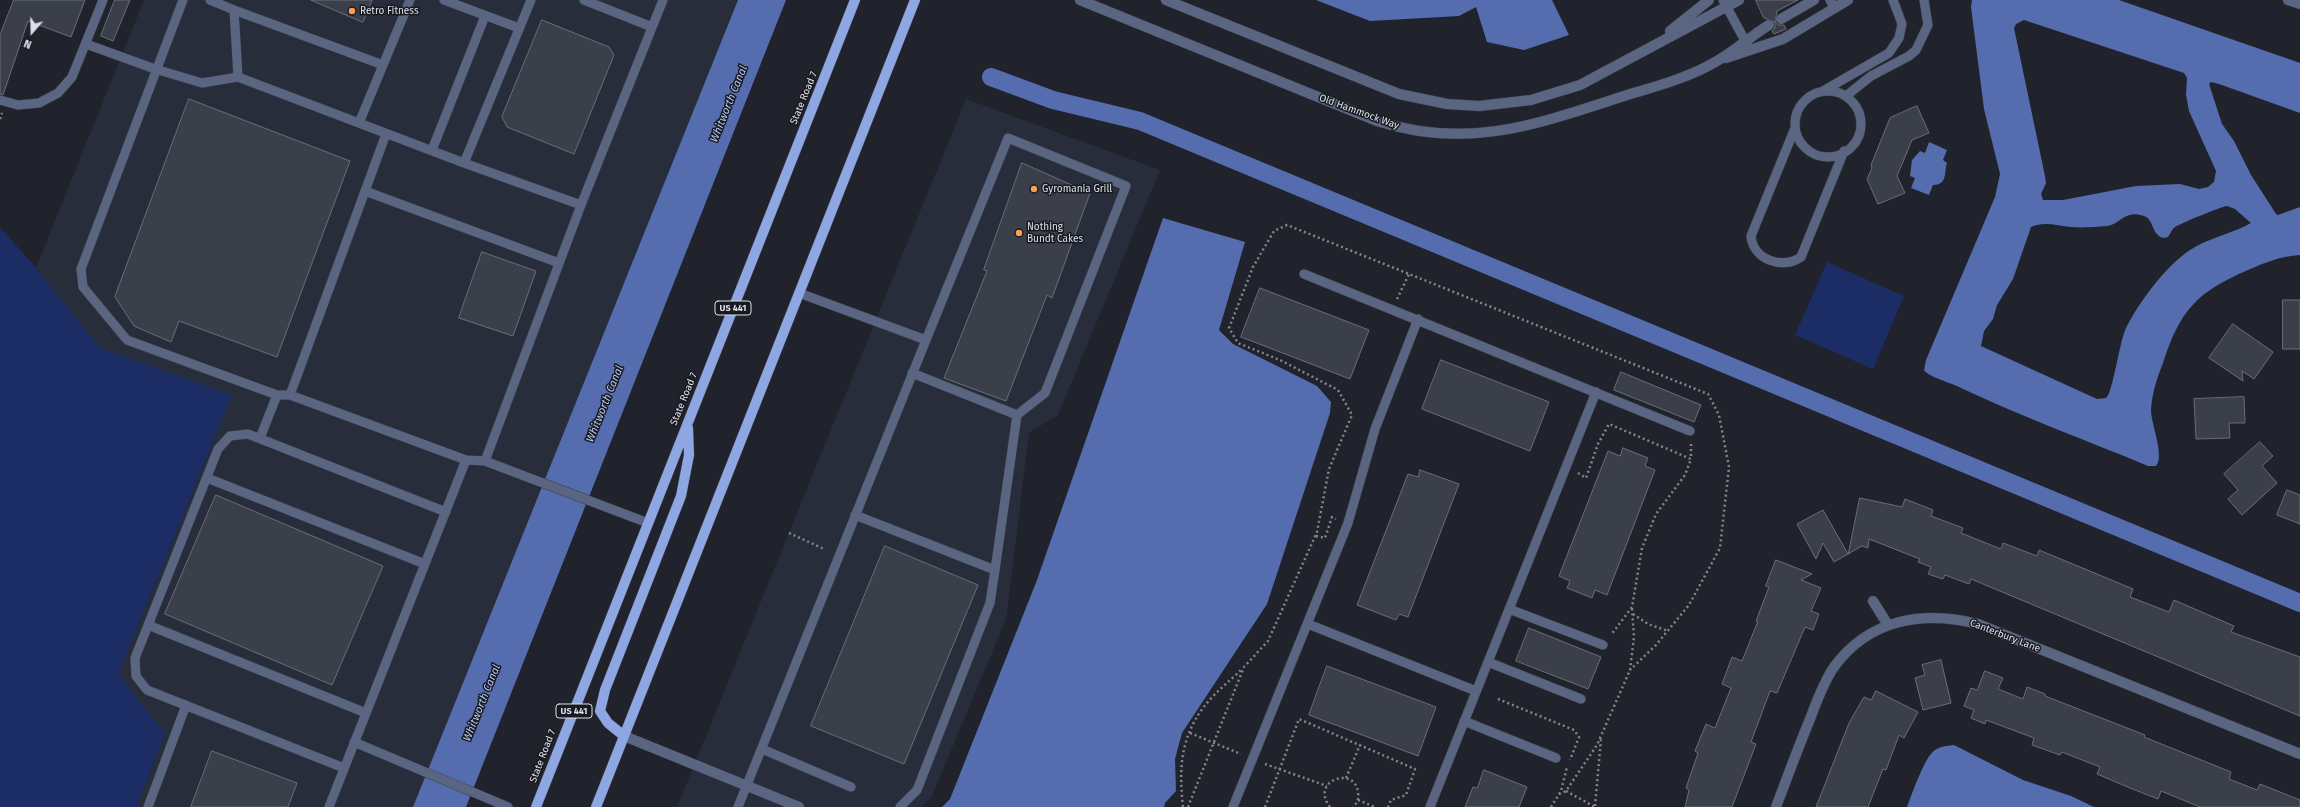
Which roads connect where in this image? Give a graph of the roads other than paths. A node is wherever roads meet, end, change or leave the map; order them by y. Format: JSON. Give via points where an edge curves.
{"nodes":[{"id":1,"x":103,"y":0,"type":"edge"},
{"id":2,"x":183,"y":0,"type":"edge"},
{"id":3,"x":210,"y":0,"type":"edge"},
{"id":4,"x":410,"y":0,"type":"edge"},
{"id":5,"x":444,"y":0,"type":"edge"},
{"id":6,"x":531,"y":0,"type":"edge"},
{"id":7,"x":584,"y":0,"type":"edge"},
{"id":8,"x":664,"y":0,"type":"edge"},
{"id":9,"x":855,"y":0,"type":"edge"},
{"id":10,"x":915,"y":0,"type":"edge"},
{"id":11,"x":1080,"y":0,"type":"edge"},
{"id":12,"x":1166,"y":0,"type":"edge"},
{"id":13,"x":1709,"y":0,"type":"edge"},
{"id":14,"x":1739,"y":0,"type":"edge"},
{"id":15,"x":1814,"y":0,"type":"edge"},
{"id":16,"x":1848,"y":0,"type":"edge"},
{"id":17,"x":1893,"y":0,"type":"edge"},
{"id":18,"x":1924,"y":0,"type":"edge"},
{"id":19,"x":2288,"y":0,"type":"edge"},
{"id":20,"x":1725,"y":3,"type":"edge"},
{"id":21,"x":1832,"y":4,"type":"edge"},
{"id":22,"x":2300,"y":4,"type":"edge"},
{"id":23,"x":234,"y":10,"type":"junction"},
{"id":24,"x":485,"y":16,"type":"junction"},
{"id":25,"x":1781,"y":19,"type":"dead end"},
{"id":26,"x":1769,"y":25,"type":"dead end"},
{"id":27,"x":652,"y":27,"type":"junction"},
{"id":28,"x":519,"y":28,"type":"junction"},
{"id":29,"x":1745,"y":40,"type":"junction"},
{"id":30,"x":86,"y":44,"type":"junction"},
{"id":31,"x":1648,"y":49,"type":"junction"},
{"id":32,"x":1751,"y":51,"type":"junction"},
{"id":33,"x":1717,"y":62,"type":"junction"},
{"id":34,"x":383,"y":65,"type":"junction"},
{"id":35,"x":155,"y":69,"type":"junction"},
{"id":36,"x":238,"y":77,"type":"junction"},
{"id":37,"x":1822,"y":92,"type":"junction"},
{"id":38,"x":1846,"y":96,"type":"junction"},
{"id":39,"x":0,"y":100,"type":"edge"},
{"id":40,"x":359,"y":124,"type":"junction"},
{"id":41,"x":1795,"y":128,"type":"junction"},
{"id":42,"x":386,"y":134,"type":"junction"},
{"id":43,"x":432,"y":150,"type":"junction"},
{"id":44,"x":1844,"y":151,"type":"junction"},
{"id":45,"x":464,"y":163,"type":"junction"},
{"id":46,"x":365,"y":191,"type":"junction"},
{"id":47,"x":581,"y":204,"type":"junction"},
{"id":48,"x":559,"y":263,"type":"junction"},
{"id":49,"x":1304,"y":274,"type":"dead end"},
{"id":50,"x":799,"y":293,"type":"junction"},
{"id":51,"x":1418,"y":319,"type":"junction"},
{"id":52,"x":926,"y":340,"type":"junction"},
{"id":53,"x":912,"y":373,"type":"junction"},
{"id":54,"x":1596,"y":392,"type":"junction"},
{"id":55,"x":277,"y":395,"type":"junction"},
{"id":56,"x":290,"y":395,"type":"junction"},
{"id":57,"x":1017,"y":415,"type":"junction"},
{"id":58,"x":687,"y":424,"type":"junction"},
{"id":59,"x":1690,"y":431,"type":"dead end"},
{"id":60,"x":260,"y":438,"type":"junction"},
{"id":61,"x":466,"y":460,"type":"junction"},
{"id":62,"x":485,"y":461,"type":"junction"},
{"id":63,"x":207,"y":478,"type":"junction"},
{"id":64,"x":446,"y":512,"type":"junction"},
{"id":65,"x":856,"y":515,"type":"junction"},
{"id":66,"x":648,"y":523,"type":"junction"},
{"id":67,"x":425,"y":564,"type":"junction"},
{"id":68,"x":995,"y":570,"type":"junction"},
{"id":69,"x":1873,"y":601,"type":"dead end"},
{"id":70,"x":1509,"y":609,"type":"junction"},
{"id":71,"x":1308,"y":624,"type":"junction"},
{"id":72,"x":1888,"y":625,"type":"junction"},
{"id":73,"x":148,"y":626,"type":"junction"},
{"id":74,"x":1603,"y":645,"type":"road end"},
{"id":75,"x":1488,"y":662,"type":"junction"},
{"id":76,"x":1476,"y":691,"type":"junction"},
{"id":77,"x":1581,"y":699,"type":"dead end"},
{"id":78,"x":186,"y":705,"type":"junction"},
{"id":79,"x":366,"y":714,"type":"junction"},
{"id":80,"x":1464,"y":721,"type":"junction"},
{"id":81,"x":624,"y":736,"type":"junction"},
{"id":82,"x":354,"y":742,"type":"junction"},
{"id":83,"x":762,"y":748,"type":"junction"},
{"id":84,"x":2300,"y":754,"type":"edge"},
{"id":85,"x":1556,"y":758,"type":"dead end"},
{"id":86,"x":344,"y":768,"type":"junction"},
{"id":87,"x":747,"y":786,"type":"junction"},
{"id":88,"x":851,"y":787,"type":"dead end"},
{"id":89,"x":148,"y":807,"type":"edge"},
{"id":90,"x":329,"y":807,"type":"edge"},
{"id":91,"x":508,"y":807,"type":"edge"},
{"id":92,"x":536,"y":807,"type":"edge"},
{"id":93,"x":596,"y":807,"type":"edge"},
{"id":94,"x":738,"y":807,"type":"edge"},
{"id":95,"x":798,"y":807,"type":"edge"},
{"id":96,"x":900,"y":807,"type":"edge"},
{"id":97,"x":1233,"y":807,"type":"edge"},
{"id":98,"x":1430,"y":807,"type":"edge"},
{"id":99,"x":1776,"y":807,"type":"edge"}],
"edges":[{"from":1,"to":30,"type":"lane"},
{"from":2,"to":35,"type":"lane"},
{"from":3,"to":23,"type":"lane"},
{"from":4,"to":34,"type":"lane"},
{"from":5,"to":24,"type":"lane"},
{"from":6,"to":28,"type":"lane"},
{"from":7,"to":27,"type":"lane"},
{"from":8,"to":27,"type":"lane"},
{"from":9,"to":58,"type":"main road","name":"State Road 7","number":"US 441"},
{"from":10,"to":50,"type":"main road"},
{"from":11,"to":33,"type":"street","name":"Old Hammock Way","via":[[1377,121],[1396,127],[1444,134],[1496,132],[1526,127],[1672,81]]},
{"from":12,"to":31,"type":"street","via":[[1371,84],[1420,100],[1448,104],[1479,106],[1531,100],[1580,85]]},
{"from":13,"to":31,"type":"street"},
{"from":14,"to":20,"type":"street"},
{"from":15,"to":25,"type":"street"},
{"from":16,"to":21,"type":"street","name":"Old Hammock Way"},
{"from":17,"to":37,"type":"lane","via":[[1902,24],[1894,47],[1883,57]]},
{"from":18,"to":38,"type":"lane","via":[[1928,25],[1916,50],[1871,76]]},
{"from":19,"to":22,"type":"street"},
{"from":20,"to":29,"type":"lane"},
{"from":20,"to":31,"type":"street"},
{"from":21,"to":32,"type":"street","name":"Old Hammock Way","via":[[1783,39]]},
{"from":23,"to":34,"type":"lane"},
{"from":23,"to":36,"type":"lane"},
{"from":24,"to":28,"type":"lane"},
{"from":24,"to":43,"type":"lane"},
{"from":26,"to":29,"type":"street","name":"Old Hammock Way"},
{"from":27,"to":47,"type":"lane"},
{"from":28,"to":45,"type":"lane"},
{"from":29,"to":32,"type":"lane"},
{"from":29,"to":33,"type":"street","name":"Old Hammock Way"},
{"from":30,"to":35,"type":"lane"},
{"from":30,"to":39,"type":"lane","via":[[72,77],[58,93],[39,102],[18,105]]},
{"from":32,"to":33,"type":"street","name":"Old Hammock Way"},
{"from":34,"to":40,"type":"lane"},
{"from":35,"to":36,"type":"lane","via":[[202,83]]},
{"from":35,"to":55,"type":"lane","via":[[80,269],[83,287],[127,340]]},
{"from":36,"to":40,"type":"lane"},
{"from":37,"to":38,"type":"lane","via":[[1832,91]]},
{"from":37,"to":41,"type":"lane","via":[[1817,92],[1805,100],[1796,112]]},
{"from":38,"to":44,"type":"lane","via":[[1856,106],[1861,120],[1859,135],[1851,147]]},
{"from":40,"to":42,"type":"lane"},
{"from":41,"to":44,"type":"lane","via":[[1799,141],[1810,151],[1824,156],[1838,155]]},
{"from":41,"to":44,"type":"lane","via":[[1751,236],[1752,244],[1762,256],[1781,264],[1801,257]]},
{"from":42,"to":43,"type":"lane"},
{"from":42,"to":46,"type":"lane"},
{"from":43,"to":45,"type":"lane"},
{"from":45,"to":47,"type":"lane"},
{"from":46,"to":48,"type":"lane"},
{"from":46,"to":56,"type":"lane"},
{"from":47,"to":48,"type":"lane"},
{"from":48,"to":62,"type":"lane"},
{"from":49,"to":51,"type":"lane"},
{"from":50,"to":52,"type":"lane"},
{"from":50,"to":81,"type":"main road"},
{"from":51,"to":54,"type":"lane"},
{"from":51,"to":71,"type":"lane","via":[[1375,429],[1348,523]]},
{"from":52,"to":53,"type":"lane"},
{"from":52,"to":57,"type":"lane","via":[[1008,138],[1126,186],[1045,393]]},
{"from":53,"to":57,"type":"lane"},
{"from":53,"to":65,"type":"lane"},
{"from":54,"to":59,"type":"lane"},
{"from":54,"to":70,"type":"lane"},
{"from":55,"to":56,"type":"lane"},
{"from":55,"to":60,"type":"lane"},
{"from":56,"to":61,"type":"lane"},
{"from":57,"to":68,"type":"lane"},
{"from":58,"to":66,"type":"main road","name":"State Road 7","number":"US 441"},
{"from":58,"to":81,"type":"main road","via":[[689,455],[681,496],[605,690],[600,711],[608,723]]},
{"from":60,"to":63,"type":"lane","via":[[248,434],[230,436],[218,449]]},
{"from":60,"to":64,"type":"lane"},
{"from":61,"to":62,"type":"lane"},
{"from":61,"to":64,"type":"lane"},
{"from":62,"to":66,"type":"lane"},
{"from":63,"to":67,"type":"lane"},
{"from":63,"to":73,"type":"lane"},
{"from":64,"to":67,"type":"lane"},
{"from":65,"to":68,"type":"lane"},
{"from":65,"to":83,"type":"lane"},
{"from":66,"to":92,"type":"main road","name":"State Road 7","number":"US 441"},
{"from":67,"to":79,"type":"lane"},
{"from":68,"to":96,"type":"lane","via":[[990,603],[917,790]]},
{"from":69,"to":72,"type":"street"},
{"from":70,"to":74,"type":"lane"},
{"from":70,"to":75,"type":"lane"},
{"from":71,"to":76,"type":"lane"},
{"from":71,"to":97,"type":"lane"},
{"from":72,"to":84,"type":"street","name":"Canterbury Lane","via":[[1933,616],[1956,618],[1978,624]]},
{"from":72,"to":99,"type":"street","name":"Canterbury Lane","via":[[1850,650],[1834,667],[1823,687]]},
{"from":73,"to":78,"type":"lane","via":[[135,658],[136,676],[147,690]]},
{"from":73,"to":79,"type":"lane"},
{"from":75,"to":76,"type":"lane"},
{"from":75,"to":77,"type":"lane"},
{"from":76,"to":80,"type":"lane"},
{"from":78,"to":86,"type":"lane"},
{"from":78,"to":89,"type":"lane"},
{"from":79,"to":82,"type":"lane"},
{"from":80,"to":85,"type":"lane"},
{"from":80,"to":98,"type":"lane"},
{"from":81,"to":87,"type":"street"},
{"from":81,"to":93,"type":"main road"},
{"from":82,"to":86,"type":"lane"},
{"from":82,"to":91,"type":"lane"},
{"from":83,"to":87,"type":"lane"},
{"from":83,"to":88,"type":"lane"},
{"from":86,"to":90,"type":"lane"},
{"from":87,"to":94,"type":"lane"},
{"from":87,"to":95,"type":"street"}]}
